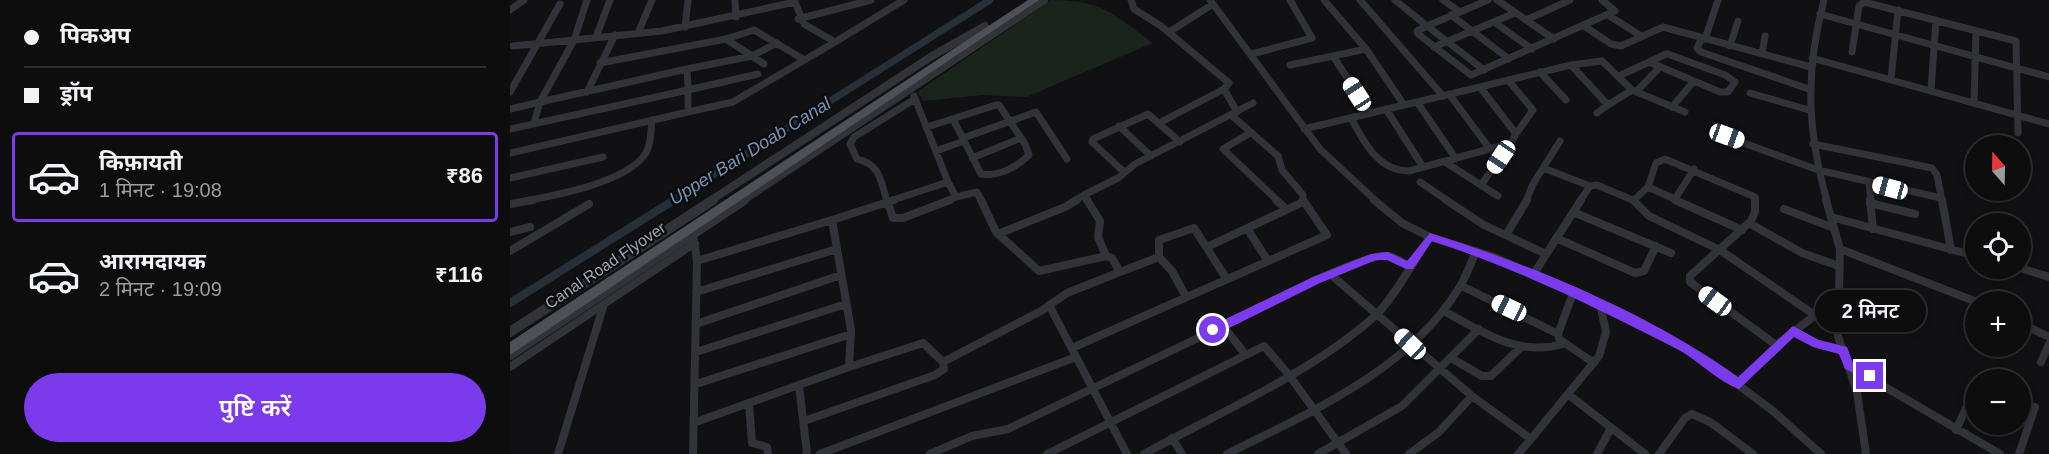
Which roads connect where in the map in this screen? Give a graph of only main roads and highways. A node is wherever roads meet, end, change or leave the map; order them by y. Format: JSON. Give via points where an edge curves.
{"nodes":[{"id":1,"x":1024,"y":0,"type":"edge"},
{"id":2,"x":1034,"y":0,"type":"edge"},
{"id":3,"x":987,"y":28,"type":"junction"},
{"id":4,"x":902,"y":88,"type":"junction"},
{"id":5,"x":510,"y":340,"type":"edge"},
{"id":6,"x":510,"y":349,"type":"edge"}],
"edges":[{"from":1,"to":3,"type":"main road"},
{"from":2,"to":3,"type":"main road"},
{"from":3,"to":4,"type":"main road","name":"Canal Road Flyover"},
{"from":4,"to":5,"type":"main road","name":"Canal Road Flyover"},
{"from":4,"to":6,"type":"main road","name":"Canal Road Flyover"}]}
